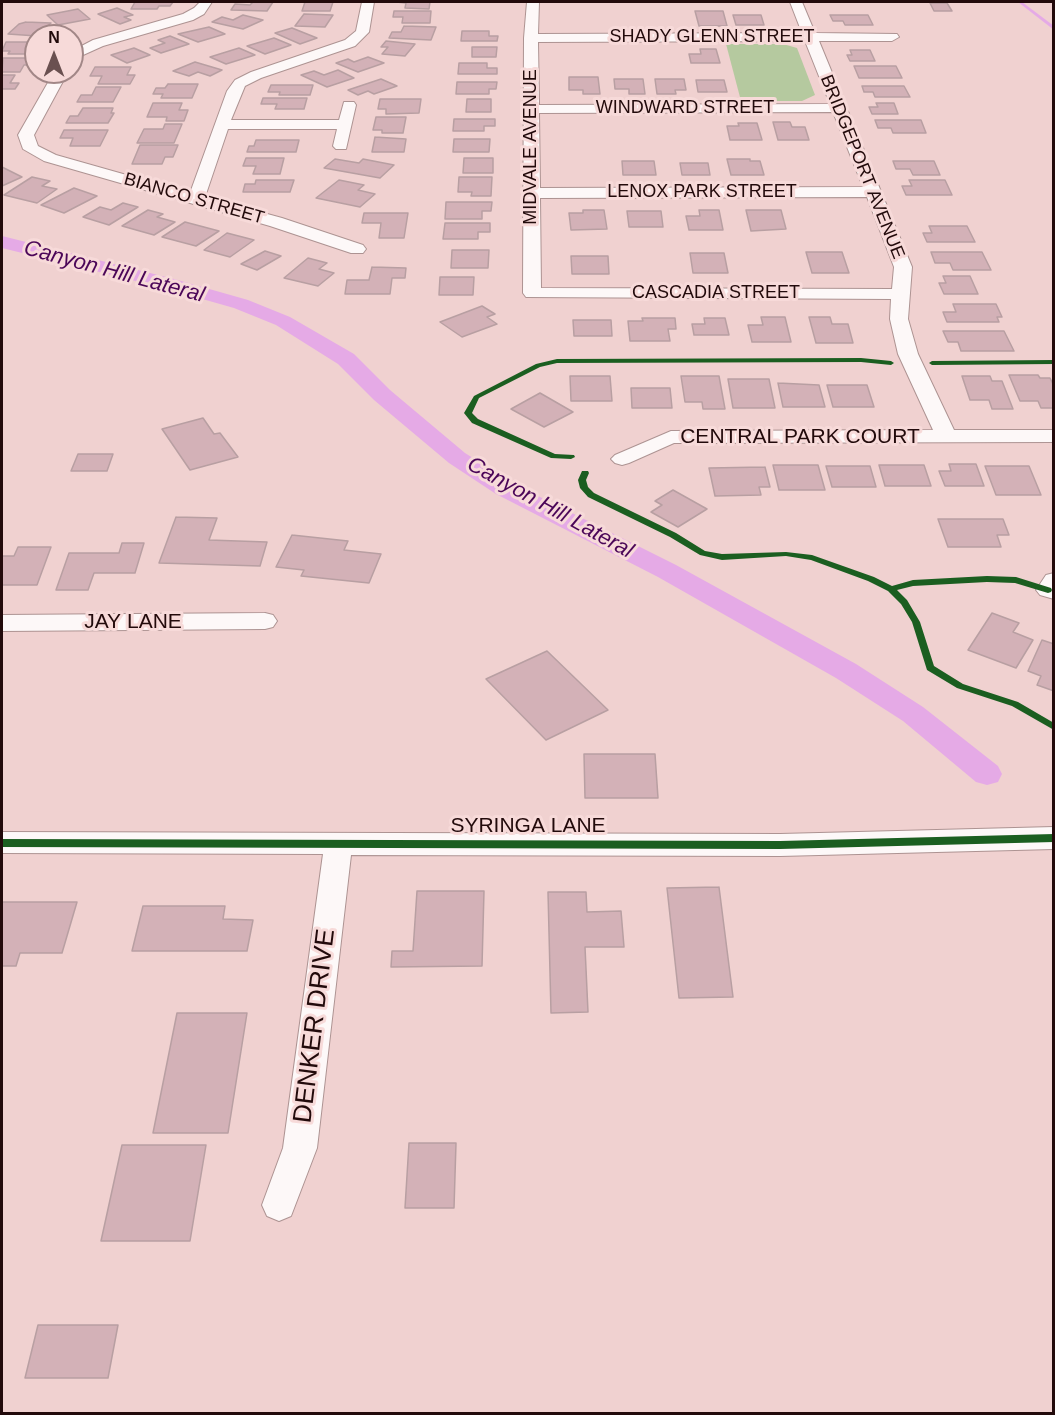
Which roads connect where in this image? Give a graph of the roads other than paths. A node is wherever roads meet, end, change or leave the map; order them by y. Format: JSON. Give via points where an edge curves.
{"nodes":[{"id":1,"x":206,"y":2,"type":"edge"},
{"id":2,"x":368,"y":2,"type":"edge"},
{"id":3,"x":533,"y":2,"type":"edge"},
{"id":4,"x":796,"y":2,"type":"edge"},
{"id":5,"x":810,"y":37,"type":"junction"},
{"id":6,"x":892,"y":37,"type":"dead end"},
{"id":7,"x":531,"y":38,"type":"junction"},
{"id":8,"x":84,"y":50,"type":"edge"},
{"id":9,"x":55,"y":84,"type":"edge"},
{"id":10,"x":349,"y":105,"type":"dead end"},
{"id":11,"x":838,"y":108,"type":"junction"},
{"id":12,"x":531,"y":109,"type":"junction"},
{"id":13,"x":345,"y":124,"type":"junction"},
{"id":14,"x":222,"y":125,"type":"junction"},
{"id":15,"x":341,"y":146,"type":"dead end"},
{"id":16,"x":872,"y":192,"type":"junction"},
{"id":17,"x":532,"y":193,"type":"junction"},
{"id":18,"x":196,"y":199,"type":"junction"},
{"id":19,"x":357,"y":249,"type":"dead end"},
{"id":20,"x":532,"y":293,"type":"joint"},
{"id":21,"x":900,"y":294,"type":"junction"},
{"id":22,"x":946,"y":436,"type":"junction"},
{"id":23,"x":1053,"y":436,"type":"edge"},
{"id":24,"x":622,"y":459,"type":"dead end"},
{"id":25,"x":265,"y":621,"type":"dead end"},
{"id":26,"x":2,"y":623,"type":"edge"},
{"id":27,"x":1053,"y":838,"type":"edge"},
{"id":28,"x":2,"y":843,"type":"edge"},
{"id":29,"x":338,"y":844,"type":"junction"},
{"id":30,"x":279,"y":1205,"type":"dead end"}],
"edges":[{"from":1,"to":8,"type":"street","via":[[188,17]]},
{"from":2,"to":14,"type":"street","via":[[362,32],[350,43],[240,83]]},
{"from":3,"to":7,"type":"street","name":"MIDVALE AVENUE"},
{"from":4,"to":5,"type":"street","name":"BRIDGEPORT AVENUE"},
{"from":5,"to":6,"type":"street","name":"SHADY GLENN STREET"},
{"from":5,"to":7,"type":"street","name":"SHADY GLENN STREET"},
{"from":5,"to":11,"type":"street","name":"BRIDGEPORT AVENUE"},
{"from":7,"to":12,"type":"street","name":"MIDVALE AVENUE"},
{"from":9,"to":18,"type":"street","name":"BIANCO STREET","via":[[27,135],[32,149],[50,158]]},
{"from":10,"to":13,"type":"street"},
{"from":11,"to":12,"type":"street","name":"WINDWARD STREET"},
{"from":11,"to":16,"type":"street","name":"BRIDGEPORT AVENUE"},
{"from":12,"to":17,"type":"street","name":"MIDVALE AVENUE"},
{"from":13,"to":14,"type":"street"},
{"from":13,"to":15,"type":"street"},
{"from":14,"to":18,"type":"street"},
{"from":16,"to":17,"type":"street","name":"LENOX PARK STREET"},
{"from":16,"to":21,"type":"street","name":"BRIDGEPORT AVENUE","via":[[903,267]]},
{"from":17,"to":20,"type":"street","name":"MIDVALE AVENUE"},
{"from":18,"to":19,"type":"street","name":"BIANCO STREET"},
{"from":20,"to":21,"type":"street","name":"CASCADIA STREET"},
{"from":21,"to":22,"type":"street","name":"BRIDGEPORT AVENUE","via":[[898,319],[908,354]]},
{"from":22,"to":23,"type":"street","name":"CENTRAL PARK COURT"},
{"from":22,"to":24,"type":"street","name":"CENTRAL PARK COURT","via":[[671,437]]},
{"from":25,"to":26,"type":"street","name":"JAY LANE"},
{"from":27,"to":29,"type":"street","name":"SYRINGA LANE","via":[[780,845]]},
{"from":28,"to":29,"type":"street","name":"SYRINGA LANE"},
{"from":29,"to":30,"type":"street","name":"DENKER DRIVE","via":[[300,1148]]}]}
